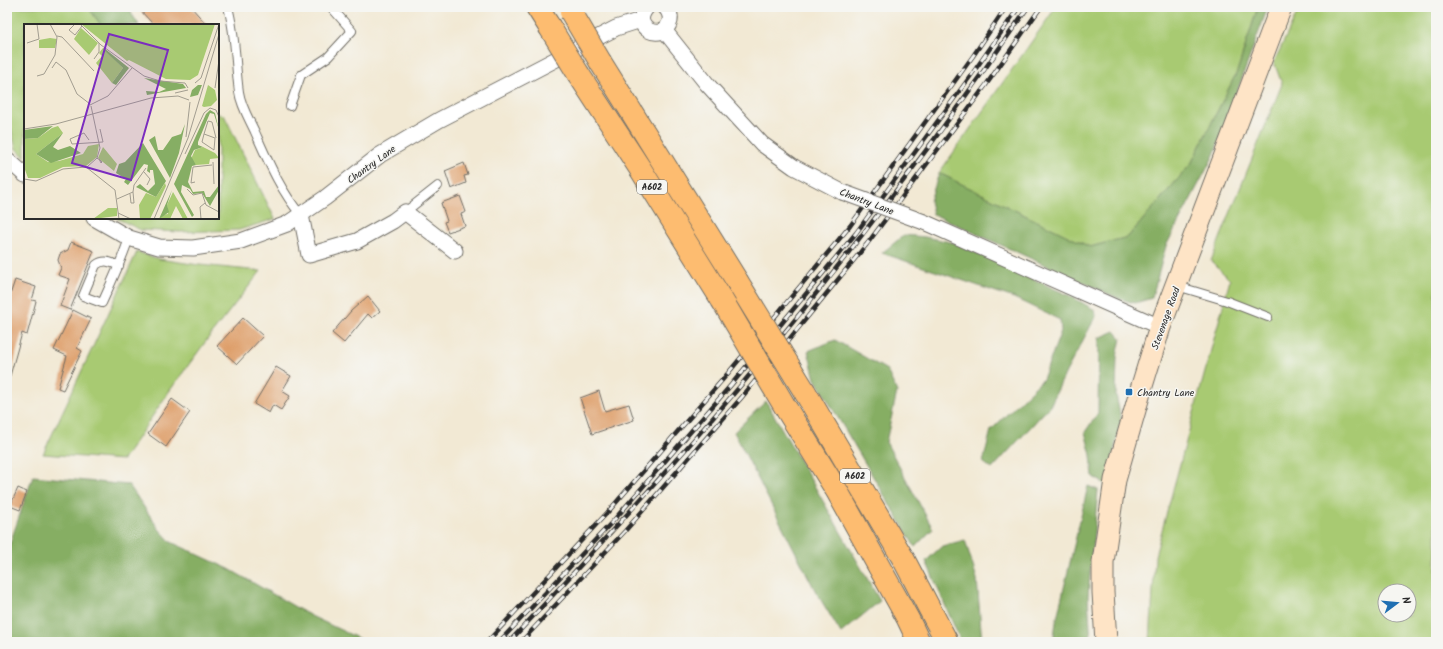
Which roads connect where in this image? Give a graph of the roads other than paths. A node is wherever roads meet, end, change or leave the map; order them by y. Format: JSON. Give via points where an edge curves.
{"nodes":[{"id":1,"x":228,"y":7,"type":"edge"},
{"id":2,"x":331,"y":7,"type":"edge"},
{"id":3,"x":538,"y":7,"type":"edge"},
{"id":4,"x":665,"y":7,"type":"edge"},
{"id":5,"x":1281,"y":7,"type":"edge"},
{"id":6,"x":569,"y":9,"type":"edge"},
{"id":7,"x":644,"y":14,"type":"edge"},
{"id":8,"x":664,"y":30,"type":"junction"},
{"id":9,"x":290,"y":106,"type":"dead end"},
{"id":10,"x":7,"y":159,"type":"edge"},
{"id":11,"x":24,"y":174,"type":"edge"},
{"id":12,"x":438,"y":186,"type":"dead end"},
{"id":13,"x":405,"y":212,"type":"junction"},
{"id":14,"x":301,"y":215,"type":"junction"},
{"id":15,"x":96,"y":219,"type":"edge"},
{"id":16,"x":129,"y":238,"type":"junction"},
{"id":17,"x":455,"y":251,"type":"dead end"},
{"id":18,"x":119,"y":266,"type":"junction"},
{"id":19,"x":1176,"y":285,"type":"junction"},
{"id":20,"x":1268,"y":317,"type":"dead end"},
{"id":21,"x":1160,"y":327,"type":"junction"},
{"id":22,"x":919,"y":642,"type":"edge"},
{"id":23,"x":947,"y":642,"type":"edge"},
{"id":24,"x":1106,"y":642,"type":"edge"}],
"edges":[{"from":1,"to":14,"type":"lane","via":[[233,25],[244,108],[275,176]]},
{"from":2,"to":9,"type":"lane","via":[[352,31],[328,57],[301,75]]},
{"from":3,"to":22,"type":"main road","number":"A602","bridge":true,"via":[[722,300],[837,491]]},
{"from":4,"to":8,"type":"street","via":[[670,23]]},
{"from":5,"to":19,"type":"street","name":"Stevenage Road"},
{"from":6,"to":23,"type":"main road","number":"A602","bridge":true,"via":[[806,392],[904,560]]},
{"from":7,"to":8,"type":"street","via":[[643,25],[650,31]]},
{"from":7,"to":14,"type":"street","name":"Chantry Lane","via":[[439,120],[380,156]]},
{"from":8,"to":21,"type":"street","name":"Chantry Lane","bridge":true,"via":[[707,84],[762,144],[794,167],[842,192],[924,222]]},
{"from":10,"to":11,"type":"street"},
{"from":12,"to":13,"type":"lane"},
{"from":13,"to":14,"type":"street","via":[[357,240],[309,254]]},
{"from":13,"to":17,"type":"street"},
{"from":14,"to":16,"type":"street","name":"Chantry Lane","via":[[286,224],[241,241],[200,247],[159,247]]},
{"from":15,"to":16,"type":"street","name":"Chantry Lane"},
{"from":16,"to":18,"type":"lane"},
{"from":18,"to":18,"type":"lane","via":[[102,303],[83,296],[96,264],[109,261]]},
{"from":19,"to":20,"type":"lane"},
{"from":19,"to":21,"type":"street","name":"Stevenage Road"},
{"from":21,"to":24,"type":"street","name":"Stevenage Road","via":[[1115,480],[1103,562]]}]}
